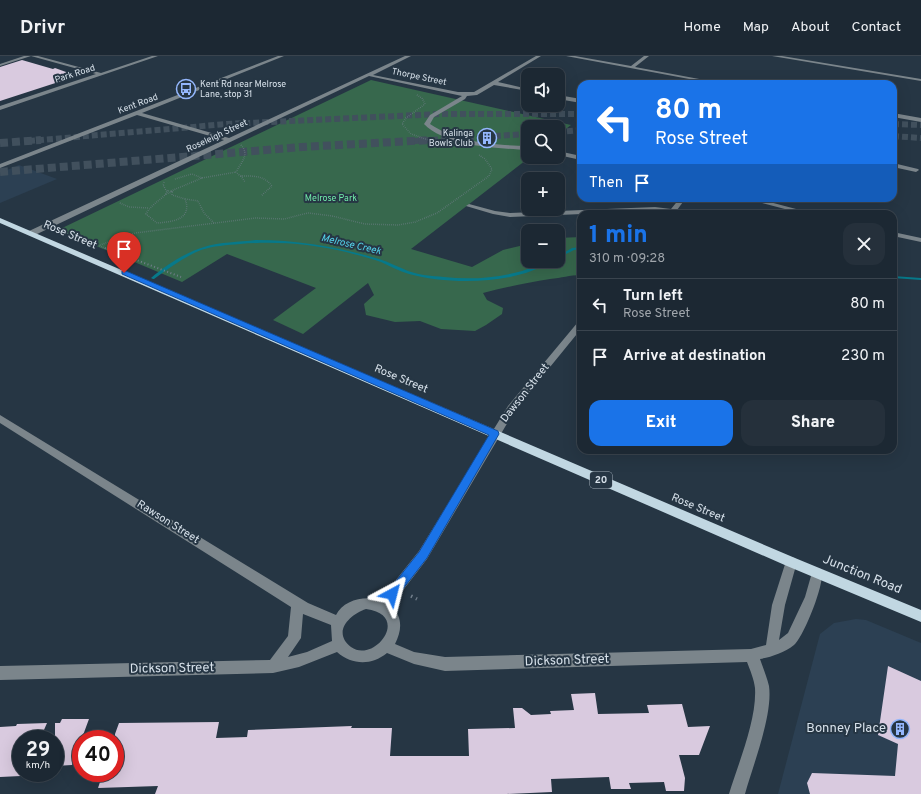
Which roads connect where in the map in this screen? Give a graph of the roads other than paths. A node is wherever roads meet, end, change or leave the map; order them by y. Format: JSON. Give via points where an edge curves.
{"nodes":[{"id":1,"x":29,"y":56,"type":"edge"},
{"id":2,"x":33,"y":56,"type":"edge"},
{"id":3,"x":156,"y":56,"type":"edge"},
{"id":4,"x":282,"y":56,"type":"edge"},
{"id":5,"x":409,"y":56,"type":"edge"},
{"id":6,"x":539,"y":56,"type":"edge"},
{"id":7,"x":568,"y":56,"type":"edge"},
{"id":8,"x":647,"y":56,"type":"edge"},
{"id":9,"x":774,"y":56,"type":"edge"},
{"id":10,"x":0,"y":64,"type":"edge"},
{"id":11,"x":632,"y":67,"type":"junction"},
{"id":12,"x":100,"y":74,"type":"junction"},
{"id":13,"x":370,"y":74,"type":"junction"},
{"id":14,"x":702,"y":80,"type":"edge"},
{"id":15,"x":921,"y":80,"type":"edge"},
{"id":16,"x":494,"y":83,"type":"junction"},
{"id":17,"x":521,"y":89,"type":"edge"},
{"id":18,"x":465,"y":95,"type":"junction"},
{"id":19,"x":565,"y":98,"type":"edge"},
{"id":20,"x":577,"y":100,"type":"edge"},
{"id":21,"x":0,"y":108,"type":"edge"},
{"id":22,"x":137,"y":113,"type":"junction"},
{"id":23,"x":897,"y":115,"type":"edge"},
{"id":24,"x":921,"y":120,"type":"edge"},
{"id":25,"x":230,"y":140,"type":"junction"},
{"id":26,"x":521,"y":148,"type":"edge"},
{"id":27,"x":565,"y":155,"type":"edge"},
{"id":28,"x":577,"y":157,"type":"edge"},
{"id":29,"x":0,"y":166,"type":"edge"},
{"id":30,"x":897,"y":166,"type":"edge"},
{"id":31,"x":916,"y":170,"type":"dead end"},
{"id":32,"x":680,"y":202,"type":"edge"},
{"id":33,"x":762,"y":202,"type":"edge"},
{"id":34,"x":469,"y":206,"type":"dead end"},
{"id":35,"x":624,"y":210,"type":"edge"},
{"id":36,"x":654,"y":210,"type":"edge"},
{"id":37,"x":673,"y":210,"type":"edge"},
{"id":38,"x":796,"y":210,"type":"edge"},
{"id":39,"x":577,"y":212,"type":"edge"},
{"id":40,"x":0,"y":220,"type":"edge"},
{"id":41,"x":32,"y":233,"type":"junction"},
{"id":42,"x":897,"y":235,"type":"edge"},
{"id":43,"x":919,"y":240,"type":"dead end"},
{"id":44,"x":577,"y":329,"type":"edge"},
{"id":45,"x":0,"y":418,"type":"edge"},
{"id":46,"x":494,"y":434,"type":"junction"},
{"id":47,"x":791,"y":562,"type":"junction"},
{"id":48,"x":817,"y":573,"type":"junction"},
{"id":49,"x":298,"y":604,"type":"junction"},
{"id":50,"x":382,"y":606,"type":"junction"},
{"id":51,"x":921,"y":616,"type":"edge"},
{"id":52,"x":338,"y":622,"type":"junction"},
{"id":53,"x":339,"y":644,"type":"junction"},
{"id":54,"x":387,"y":646,"type":"junction"},
{"id":55,"x":772,"y":649,"type":"junction"},
{"id":56,"x":751,"y":655,"type":"junction"},
{"id":57,"x":273,"y":666,"type":"junction"},
{"id":58,"x":0,"y":673,"type":"edge"},
{"id":59,"x":737,"y":794,"type":"edge"}],
"edges":[{"from":1,"to":10,"type":"street"},
{"from":2,"to":12,"type":"street"},
{"from":3,"to":12,"type":"street","name":"Park Road"},
{"from":4,"to":22,"type":"street","name":"Kent Road"},
{"from":5,"to":13,"type":"street","name":"Roseleigh Street"},
{"from":6,"to":16,"type":"street"},
{"from":7,"to":11,"type":"street"},
{"from":8,"to":11,"type":"street"},
{"from":9,"to":15,"type":"street"},
{"from":11,"to":14,"type":"street"},
{"from":12,"to":21,"type":"street","name":"Park Road"},
{"from":13,"to":18,"type":"street","name":"Thorpe Street"},
{"from":13,"to":25,"type":"street","name":"Roseleigh Street"},
{"from":16,"to":17,"type":"street"},
{"from":16,"to":18,"type":"street","via":[[475,94]]},
{"from":18,"to":26,"type":"street","via":[[432,116],[427,124],[445,135],[475,143],[493,147]]},
{"from":19,"to":20,"type":"street"},
{"from":22,"to":25,"type":"street"},
{"from":22,"to":29,"type":"street","name":"Kent Road"},
{"from":23,"to":24,"type":"street"},
{"from":25,"to":41,"type":"street","name":"Roseleigh Street"},
{"from":27,"to":28,"type":"street"},
{"from":30,"to":31,"type":"street"},
{"from":32,"to":37,"type":"street"},
{"from":33,"to":38,"type":"street"},
{"from":34,"to":39,"type":"street","via":[[505,215]]},
{"from":35,"to":36,"type":"street"},
{"from":40,"to":41,"type":"main road","name":"Rose Street","number":"20"},
{"from":41,"to":46,"type":"main road","name":"Rose Street","number":"20"},
{"from":42,"to":43,"type":"street"},
{"from":44,"to":46,"type":"street","name":"Dawson Street","via":[[511,408]]},
{"from":45,"to":49,"type":"street","name":"Rawson Street"},
{"from":46,"to":47,"type":"main road","name":"Rose Street","number":"20"},
{"from":46,"to":50,"type":"street","name":"Dawson Street","via":[[423,555]]},
{"from":47,"to":48,"type":"main road","name":"Junction Road","number":"20"},
{"from":47,"to":55,"type":"street","via":[[774,630]]},
{"from":48,"to":51,"type":"main road","name":"Junction Road","number":"20"},
{"from":48,"to":55,"type":"street","name":"Dickson Street","via":[[811,597],[793,637],[789,642]]},
{"from":49,"to":52,"type":"street","name":"Rawson Street"},
{"from":49,"to":57,"type":"street","via":[[294,638]]},
{"from":50,"to":52,"type":"street","via":[[375,603],[357,604],[342,615]]},
{"from":50,"to":54,"type":"street","via":[[393,620],[392,638]]},
{"from":52,"to":53,"type":"street","via":[[336,630]]},
{"from":53,"to":54,"type":"street","via":[[344,651],[361,656],[375,654]]},
{"from":53,"to":57,"type":"street","name":"Dickson Street","via":[[306,659]]},
{"from":54,"to":56,"type":"street","name":"Dickson Street","via":[[416,660],[445,664]]},
{"from":55,"to":56,"type":"street","name":"Dickson Street"},
{"from":56,"to":59,"type":"street","via":[[761,682],[762,696]]},
{"from":57,"to":58,"type":"street","name":"Dickson Street"}]}
